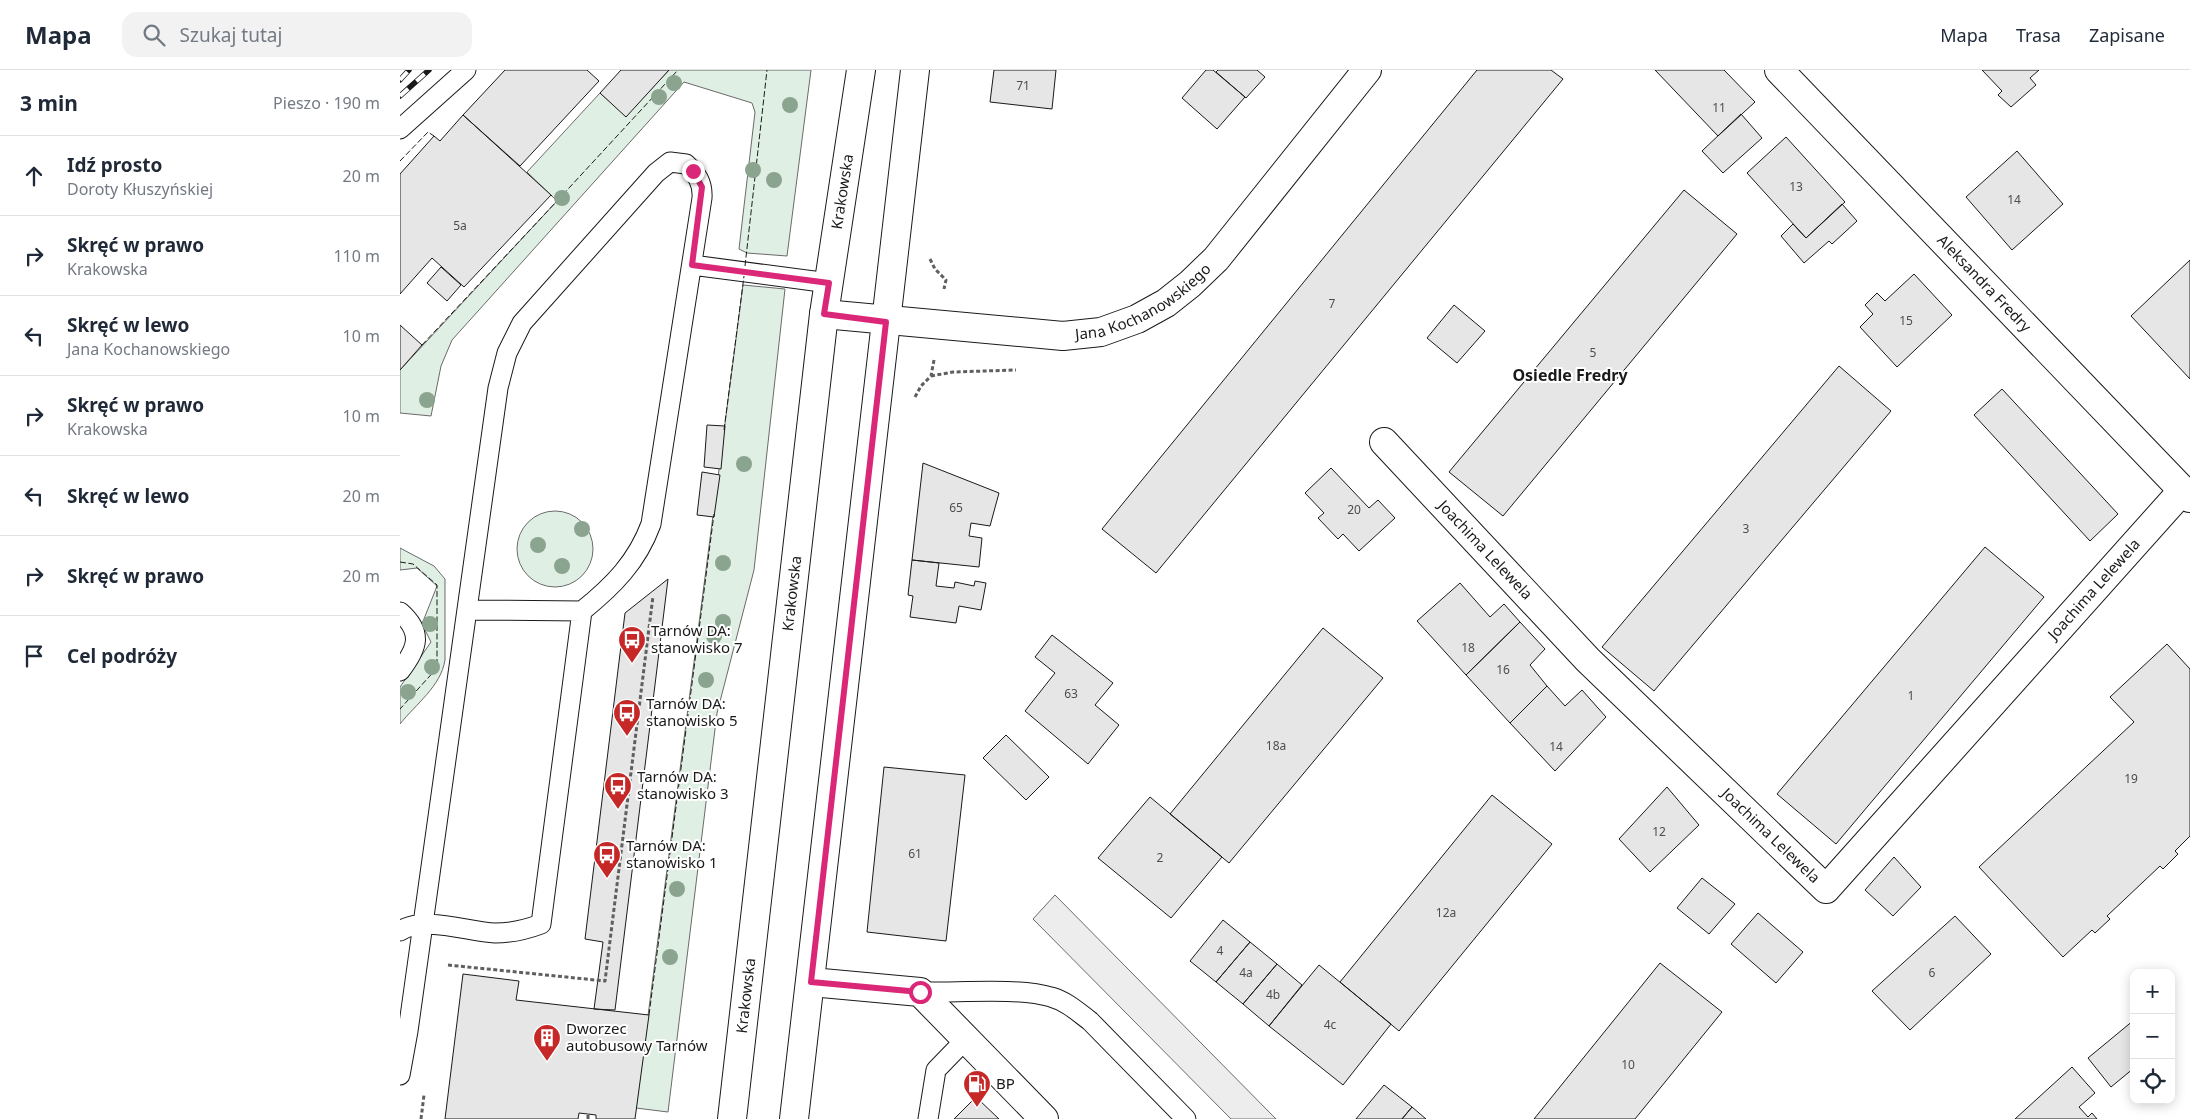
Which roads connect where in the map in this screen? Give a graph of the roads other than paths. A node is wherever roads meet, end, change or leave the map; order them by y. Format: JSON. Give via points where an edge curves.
{"nodes":[{"id":1,"x":466,"y":70,"type":"edge"},
{"id":2,"x":861,"y":70,"type":"edge"},
{"id":3,"x":915,"y":70,"type":"edge"},
{"id":4,"x":1367,"y":70,"type":"edge"},
{"id":5,"x":1779,"y":70,"type":"edge"},
{"id":6,"x":400,"y":129,"type":"edge"},
{"id":7,"x":692,"y":265,"type":"junction"},
{"id":8,"x":829,"y":283,"type":"junction"},
{"id":9,"x":824,"y":314,"type":"junction"},
{"id":10,"x":886,"y":322,"type":"junction"},
{"id":11,"x":1384,"y":442,"type":"dead end"},
{"id":12,"x":2186,"y":494,"type":"edge"},
{"id":13,"x":468,"y":610,"type":"junction"},
{"id":14,"x":582,"y":611,"type":"junction"},
{"id":15,"x":400,"y":612,"type":"edge"},
{"id":16,"x":400,"y":672,"type":"edge"},
{"id":17,"x":423,"y":924,"type":"junction"},
{"id":18,"x":400,"y":931,"type":"edge"},
{"id":19,"x":811,"y":982,"type":"junction"},
{"id":20,"x":920,"y":992,"type":"junction"},
{"id":21,"x":966,"y":1039,"type":"junction"},
{"id":22,"x":400,"y":1075,"type":"edge"},
{"id":23,"x":732,"y":1119,"type":"edge"},
{"id":24,"x":794,"y":1119,"type":"edge"},
{"id":25,"x":928,"y":1119,"type":"edge"},
{"id":26,"x":1044,"y":1119,"type":"edge"},
{"id":27,"x":1186,"y":1119,"type":"edge"}],
"edges":[{"from":1,"to":6,"type":"lane"},
{"from":2,"to":8,"type":"street","name":"Krakowska"},
{"from":3,"to":10,"type":"street"},
{"from":4,"to":10,"type":"street","name":"Jana Kochanowskiego","via":[[1216,259],[1166,304],[1138,319],[1101,332],[1062,336]]},
{"from":5,"to":12,"type":"street","name":"Aleksandra Fredry"},
{"from":7,"to":8,"type":"lane"},
{"from":7,"to":13,"type":"lane","via":[[702,187],[686,164],[676,161],[666,164],[656,173],[522,323],[507,354],[498,388]]},
{"from":7,"to":14,"type":"lane","via":[[650,524],[643,544],[619,579]]},
{"from":8,"to":9,"type":"street","name":"Krakowska"},
{"from":9,"to":10,"type":"street","name":"Jana Kochanowskiego"},
{"from":9,"to":23,"type":"street","name":"Krakowska"},
{"from":10,"to":19,"type":"street"},
{"from":11,"to":12,"type":"street","name":"Joachima Lelewela","via":[[1588,660],[1826,890]]},
{"from":13,"to":14,"type":"lane"},
{"from":13,"to":17,"type":"lane"},
{"from":14,"to":17,"type":"lane","via":[[541,924],[519,932],[495,933]]},
{"from":15,"to":16,"type":"lane","via":[[412,624],[416,642],[414,652]]},
{"from":17,"to":18,"type":"lane","via":[[411,925]]},
{"from":17,"to":22,"type":"lane"},
{"from":19,"to":20,"type":"street"},
{"from":19,"to":24,"type":"street"},
{"from":20,"to":21,"type":"street"},
{"from":20,"to":27,"type":"lane","via":[[1032,993],[1053,997],[1090,1021]]},
{"from":21,"to":25,"type":"lane","via":[[936,1070]]},
{"from":21,"to":26,"type":"street"}]}
